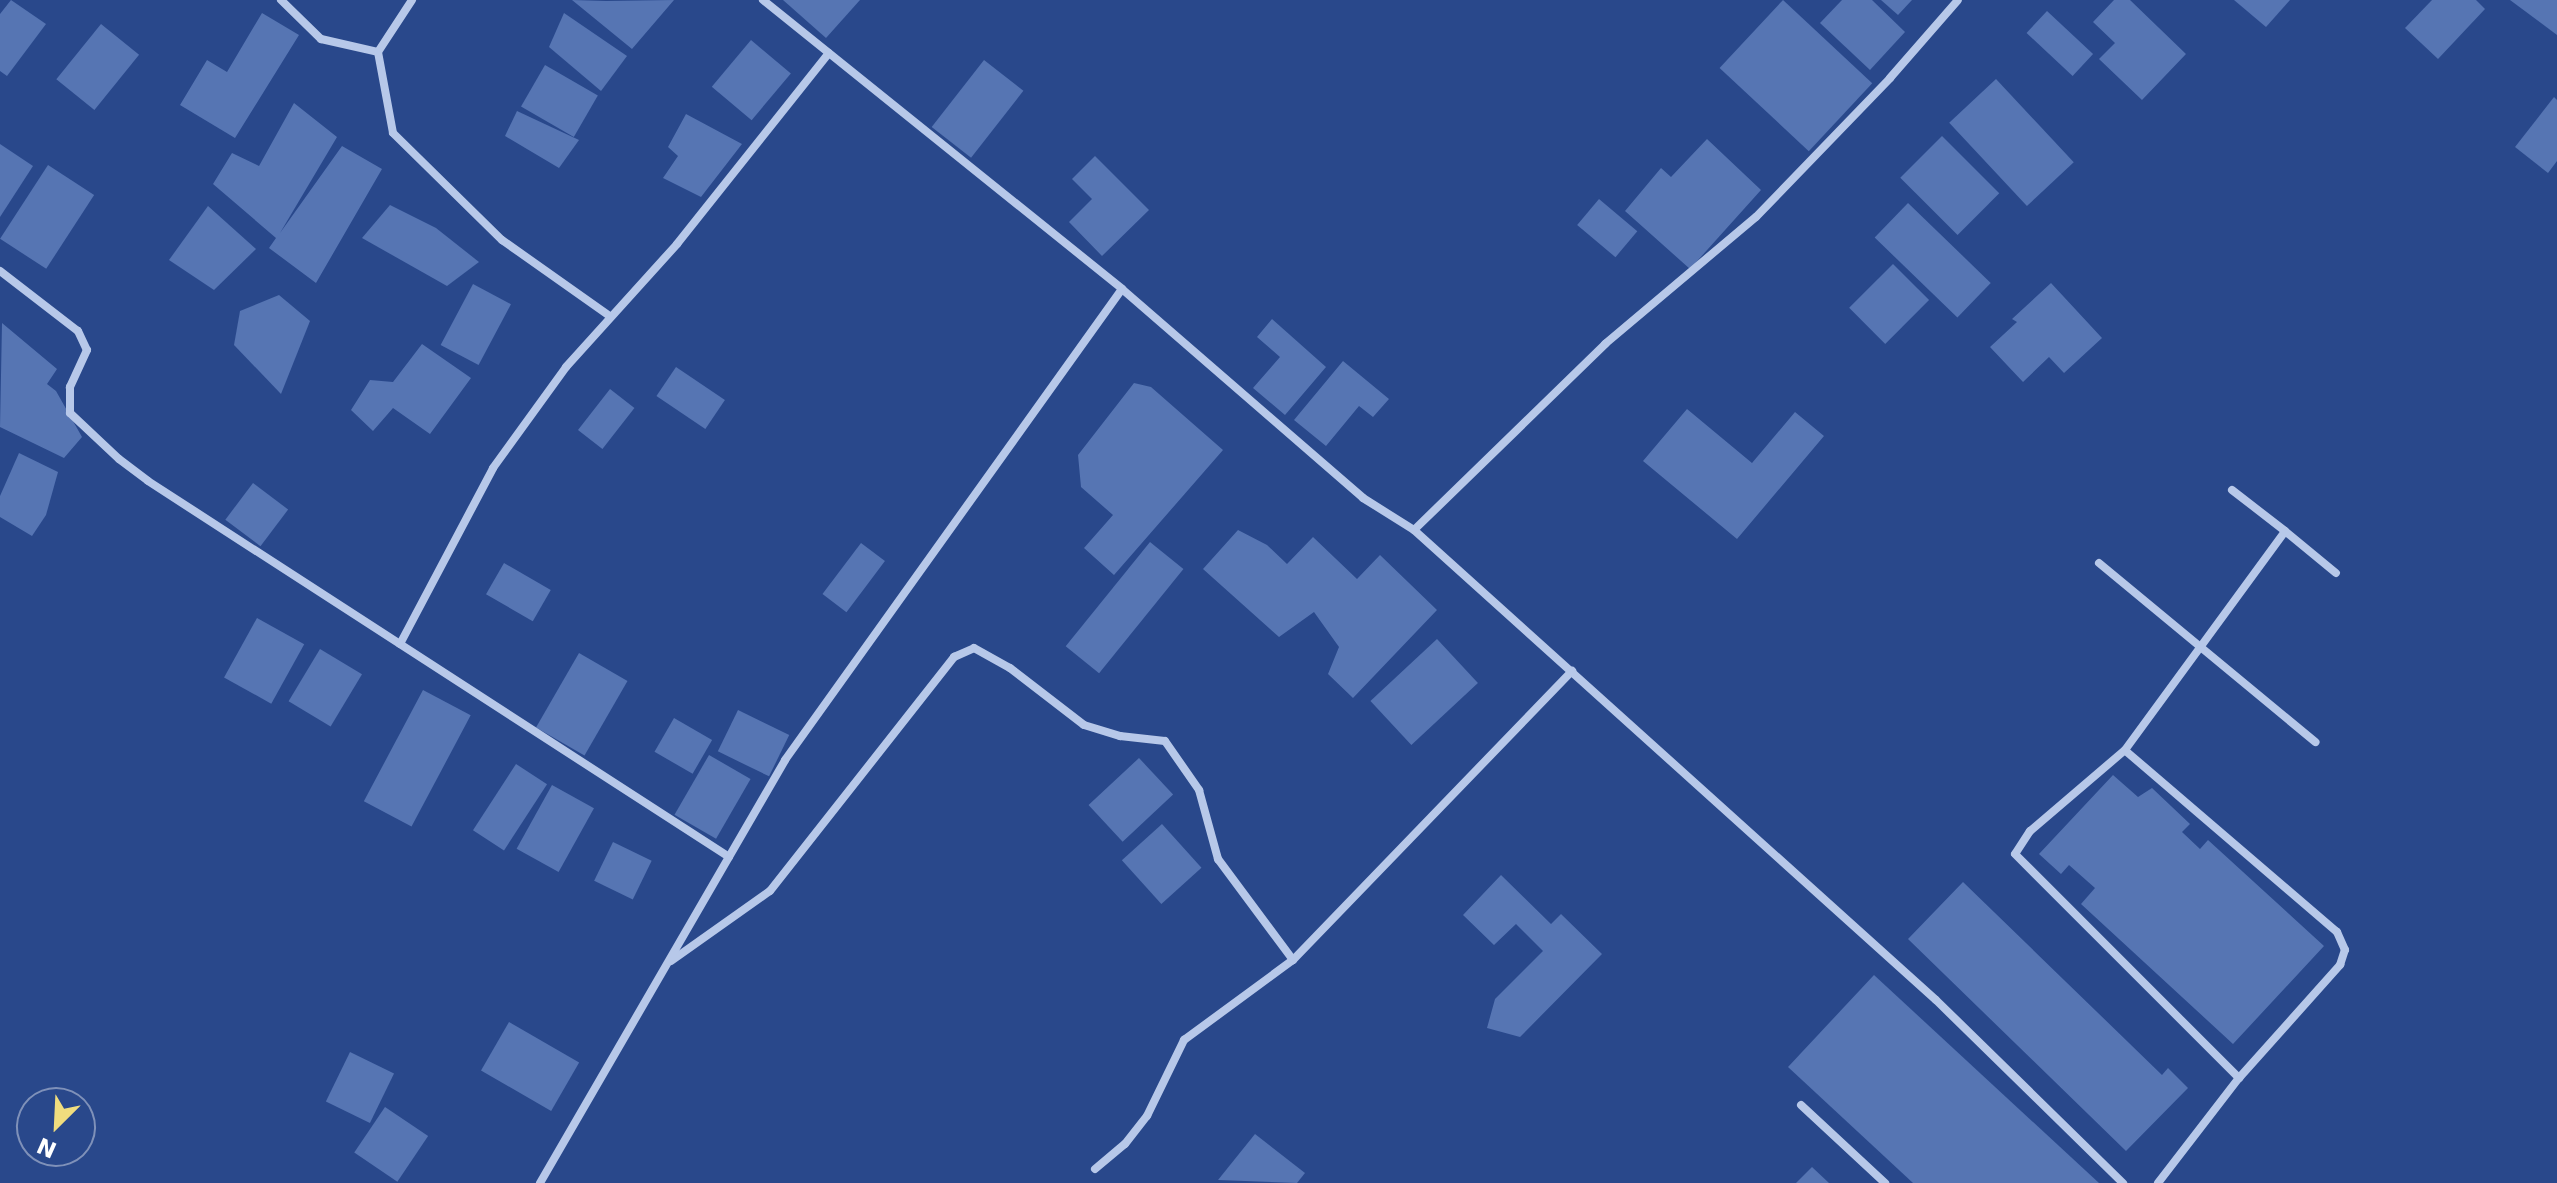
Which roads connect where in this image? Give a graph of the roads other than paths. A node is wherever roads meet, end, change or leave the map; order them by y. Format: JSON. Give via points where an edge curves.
{"nodes":[{"id":1,"x":281,"y":0,"type":"edge"},
{"id":2,"x":412,"y":0,"type":"edge"},
{"id":3,"x":763,"y":0,"type":"edge"},
{"id":4,"x":1958,"y":0,"type":"edge"},
{"id":5,"x":378,"y":52,"type":"junction"},
{"id":6,"x":829,"y":53,"type":"junction"},
{"id":7,"x":0,"y":271,"type":"edge"},
{"id":8,"x":1122,"y":289,"type":"junction"},
{"id":9,"x":611,"y":317,"type":"junction"},
{"id":10,"x":2232,"y":490,"type":"dead end"},
{"id":11,"x":1414,"y":530,"type":"junction"},
{"id":12,"x":2285,"y":531,"type":"junction"},
{"id":13,"x":2099,"y":563,"type":"dead end"},
{"id":14,"x":2336,"y":573,"type":"dead end"},
{"id":15,"x":400,"y":644,"type":"junction"},
{"id":16,"x":2199,"y":648,"type":"junction"},
{"id":17,"x":1572,"y":671,"type":"junction"},
{"id":18,"x":2315,"y":742,"type":"dead end"},
{"id":19,"x":2125,"y":750,"type":"junction"},
{"id":20,"x":729,"y":857,"type":"junction"},
{"id":21,"x":1293,"y":960,"type":"junction"},
{"id":22,"x":668,"y":963,"type":"junction"},
{"id":23,"x":2239,"y":1078,"type":"junction"},
{"id":24,"x":1801,"y":1105,"type":"dead end"},
{"id":25,"x":1095,"y":1169,"type":"dead end"},
{"id":26,"x":540,"y":1183,"type":"edge"},
{"id":27,"x":1885,"y":1183,"type":"edge"},
{"id":28,"x":2123,"y":1183,"type":"edge"},
{"id":29,"x":2158,"y":1183,"type":"edge"}],
"edges":[{"from":1,"to":5,"type":"street","via":[[321,39]]},
{"from":2,"to":5,"type":"street"},
{"from":3,"to":6,"type":"street"},
{"from":4,"to":11,"type":"street","via":[[1756,217],[1605,344]]},
{"from":5,"to":9,"type":"street","via":[[393,133],[502,240]]},
{"from":6,"to":8,"type":"street"},
{"from":6,"to":9,"type":"street","via":[[677,244]]},
{"from":7,"to":15,"type":"street","via":[[78,331],[87,350],[70,387],[70,413],[79,422],[148,481]]},
{"from":8,"to":11,"type":"street","via":[[1363,498]]},
{"from":8,"to":20,"type":"street","via":[[785,760]]},
{"from":9,"to":15,"type":"street","via":[[566,367],[493,468]]},
{"from":10,"to":12,"type":"street"},
{"from":11,"to":17,"type":"street"},
{"from":12,"to":14,"type":"street"},
{"from":12,"to":16,"type":"street"},
{"from":13,"to":16,"type":"street"},
{"from":15,"to":20,"type":"street"},
{"from":16,"to":18,"type":"street"},
{"from":16,"to":19,"type":"street"},
{"from":17,"to":21,"type":"street"},
{"from":17,"to":28,"type":"street","via":[[1936,1000]]},
{"from":19,"to":23,"type":"street","via":[[2337,932],[2345,950],[2340,965]]},
{"from":19,"to":23,"type":"street","via":[[2030,831],[2015,854]]},
{"from":20,"to":22,"type":"street"},
{"from":21,"to":22,"type":"street","via":[[1218,859],[1199,790],[1165,741],[1084,725],[1010,668],[974,648],[954,657],[770,891]]},
{"from":21,"to":25,"type":"street","via":[[1184,1040],[1147,1116]]},
{"from":22,"to":26,"type":"street"},
{"from":23,"to":29,"type":"street"},
{"from":24,"to":27,"type":"street"}]}
